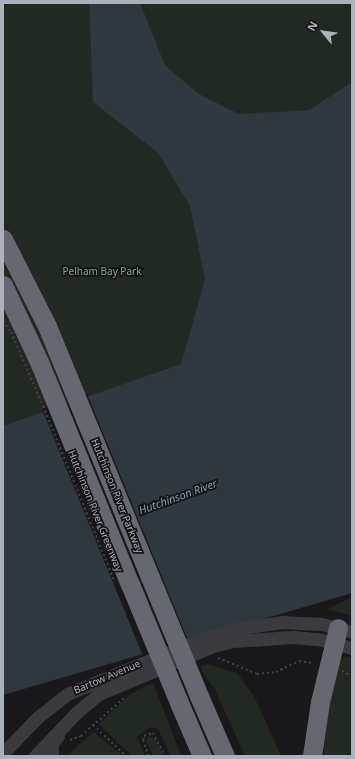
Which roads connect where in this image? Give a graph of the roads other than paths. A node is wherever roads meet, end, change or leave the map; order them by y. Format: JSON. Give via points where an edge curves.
{"nodes":[{"id":1,"x":3,"y":239,"type":"edge"},
{"id":2,"x":3,"y":285,"type":"edge"},
{"id":3,"x":10,"y":315,"type":"edge"},
{"id":4,"x":344,"y":638,"type":"edge"},
{"id":5,"x":163,"y":660,"type":"junction"},
{"id":6,"x":107,"y":690,"type":"junction"},
{"id":7,"x":3,"y":754,"type":"edge"},
{"id":8,"x":35,"y":756,"type":"edge"},
{"id":9,"x":52,"y":756,"type":"edge"},
{"id":10,"x":202,"y":756,"type":"edge"},
{"id":11,"x":225,"y":756,"type":"edge"},
{"id":12,"x":312,"y":756,"type":"edge"}],
"edges":[{"from":1,"to":11,"type":"highway","name":"Hutchinson River Parkway","bridge":true,"via":[[35,302]]},
{"from":2,"to":3,"type":"highway","name":"Hutchinson River Parkway"},
{"from":3,"to":10,"type":"highway","name":"Hutchinson River Parkway","bridge":true},
{"from":4,"to":5,"type":"street","via":[[293,637],[233,641]]},
{"from":4,"to":12,"type":"highway","via":[[328,666],[316,720]]},
{"from":5,"to":6,"type":"street","name":"Bartow Avenue"},
{"from":5,"to":7,"type":"street","name":"Bartow Avenue","via":[[67,694],[38,717]]},
{"from":6,"to":8,"type":"street","name":"Bartow Avenue","via":[[83,706]]},
{"from":6,"to":9,"type":"street","via":[[52,743]]}]}
